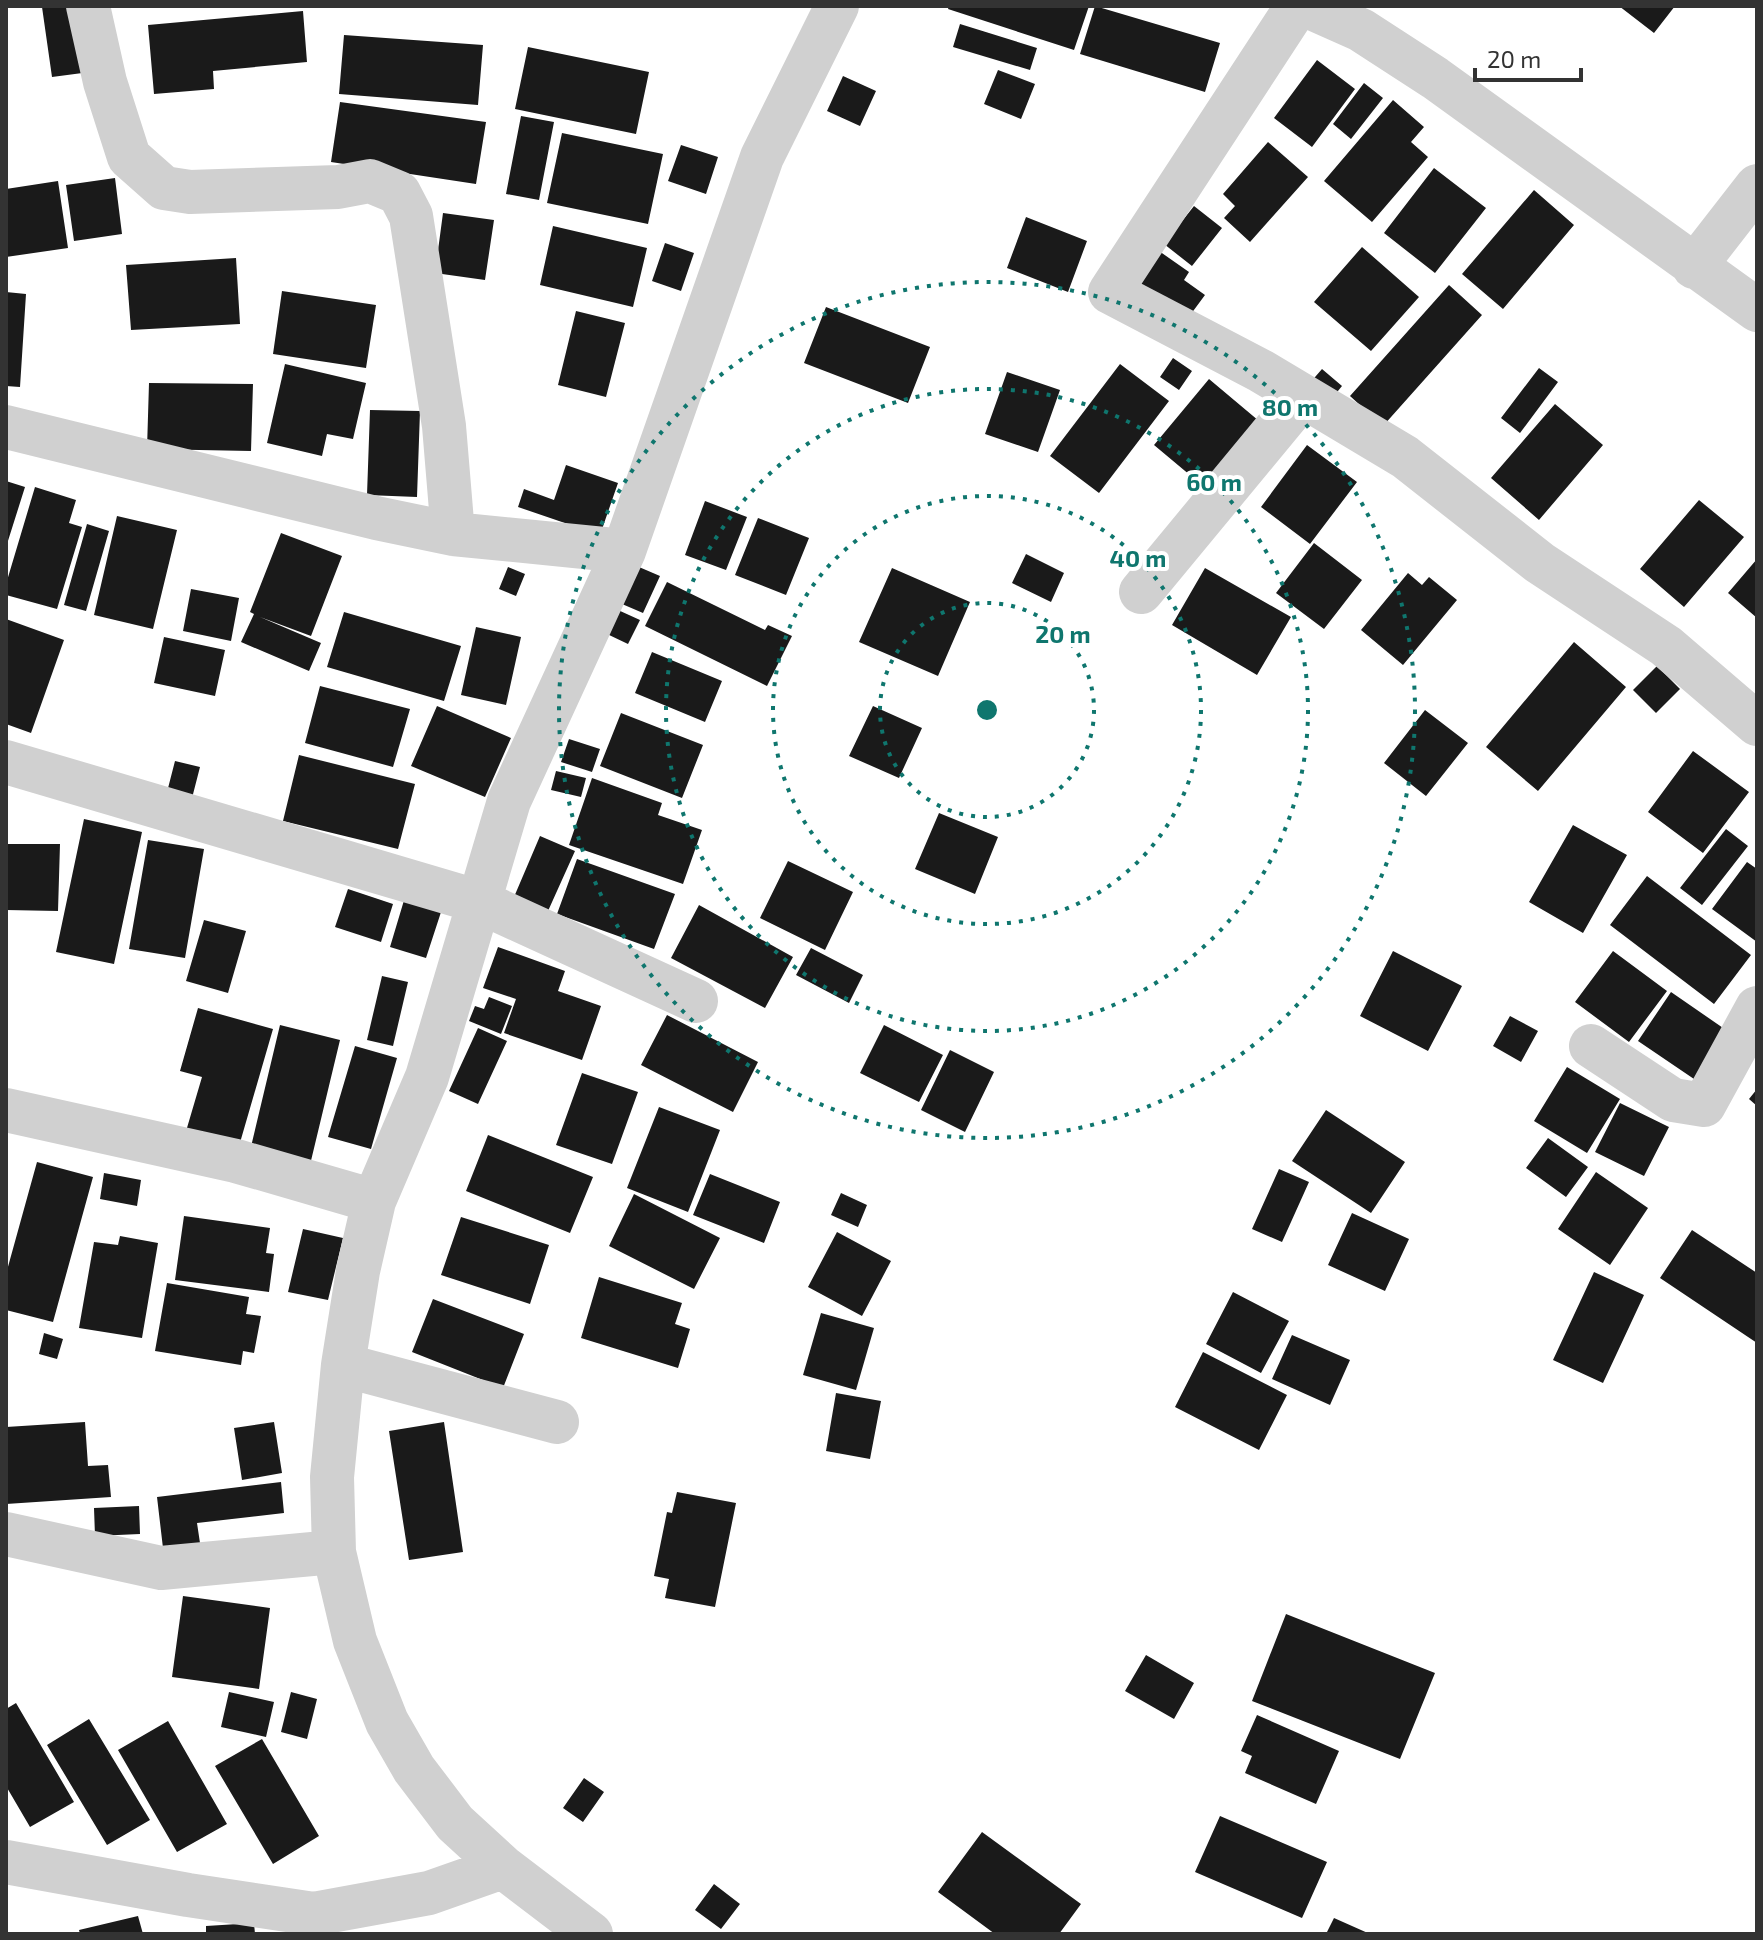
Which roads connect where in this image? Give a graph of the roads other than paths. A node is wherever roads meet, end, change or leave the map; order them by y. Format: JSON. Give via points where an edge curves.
{"nodes":[{"id":1,"x":88,"y":6,"type":"edge"},
{"id":2,"x":837,"y":6,"type":"edge"},
{"id":3,"x":1297,"y":6,"type":"edge"},
{"id":4,"x":1307,"y":6,"type":"edge"},
{"id":5,"x":1757,"y":186,"type":"edge"},
{"id":6,"x":1694,"y":267,"type":"junction"},
{"id":7,"x":1757,"y":310,"type":"edge"},
{"id":8,"x":1303,"y":396,"type":"junction"},
{"id":9,"x":6,"y":427,"type":"edge"},
{"id":10,"x":453,"y":534,"type":"junction"},
{"id":11,"x":624,"y":551,"type":"junction"},
{"id":12,"x":1141,"y":592,"type":"dead end"},
{"id":13,"x":1757,"y":724,"type":"edge"},
{"id":14,"x":6,"y":762,"type":"edge"},
{"id":15,"x":480,"y":902,"type":"junction"},
{"id":16,"x":696,"y":1001,"type":"dead end"},
{"id":17,"x":1757,"y":1008,"type":"edge"},
{"id":18,"x":1591,"y":1046,"type":"dead end"},
{"id":19,"x":6,"y":1110,"type":"edge"},
{"id":20,"x":374,"y":1201,"type":"junction"},
{"id":21,"x":343,"y":1365,"type":"junction"},
{"id":22,"x":557,"y":1422,"type":"dead end"},
{"id":23,"x":6,"y":1534,"type":"edge"},
{"id":24,"x":334,"y":1552,"type":"junction"},
{"id":25,"x":6,"y":1862,"type":"edge"},
{"id":26,"x":503,"y":1867,"type":"junction"},
{"id":27,"x":591,"y":1934,"type":"edge"}],
"edges":[{"from":1,"to":10,"type":"street","via":[[129,157],[164,188],[190,192],[338,187],[370,181],[399,193],[411,216],[444,426]]},
{"from":2,"to":11,"type":"street","via":[[762,157]]},
{"from":3,"to":8,"type":"street","via":[[1110,292]]},
{"from":4,"to":6,"type":"street","via":[[1361,30],[1435,78]]},
{"from":5,"to":6,"type":"street"},
{"from":6,"to":7,"type":"street"},
{"from":8,"to":12,"type":"street"},
{"from":8,"to":13,"type":"street","via":[[1405,457],[1540,563],[1666,646]]},
{"from":9,"to":10,"type":"street"},
{"from":10,"to":11,"type":"street"},
{"from":11,"to":15,"type":"street","via":[[509,801]]},
{"from":14,"to":15,"type":"street"},
{"from":15,"to":16,"type":"street"},
{"from":15,"to":20,"type":"street","via":[[427,1077]]},
{"from":17,"to":18,"type":"street","via":[[1704,1105],[1673,1100]]},
{"from":19,"to":20,"type":"street","via":[[236,1161]]},
{"from":20,"to":21,"type":"street"},
{"from":21,"to":22,"type":"street"},
{"from":21,"to":24,"type":"street","via":[[332,1477]]},
{"from":23,"to":24,"type":"street","via":[[161,1568]]},
{"from":24,"to":26,"type":"street","via":[[355,1641],[387,1722],[455,1823]]},
{"from":25,"to":26,"type":"street","via":[[314,1914],[429,1893]]},
{"from":26,"to":27,"type":"street"}]}
